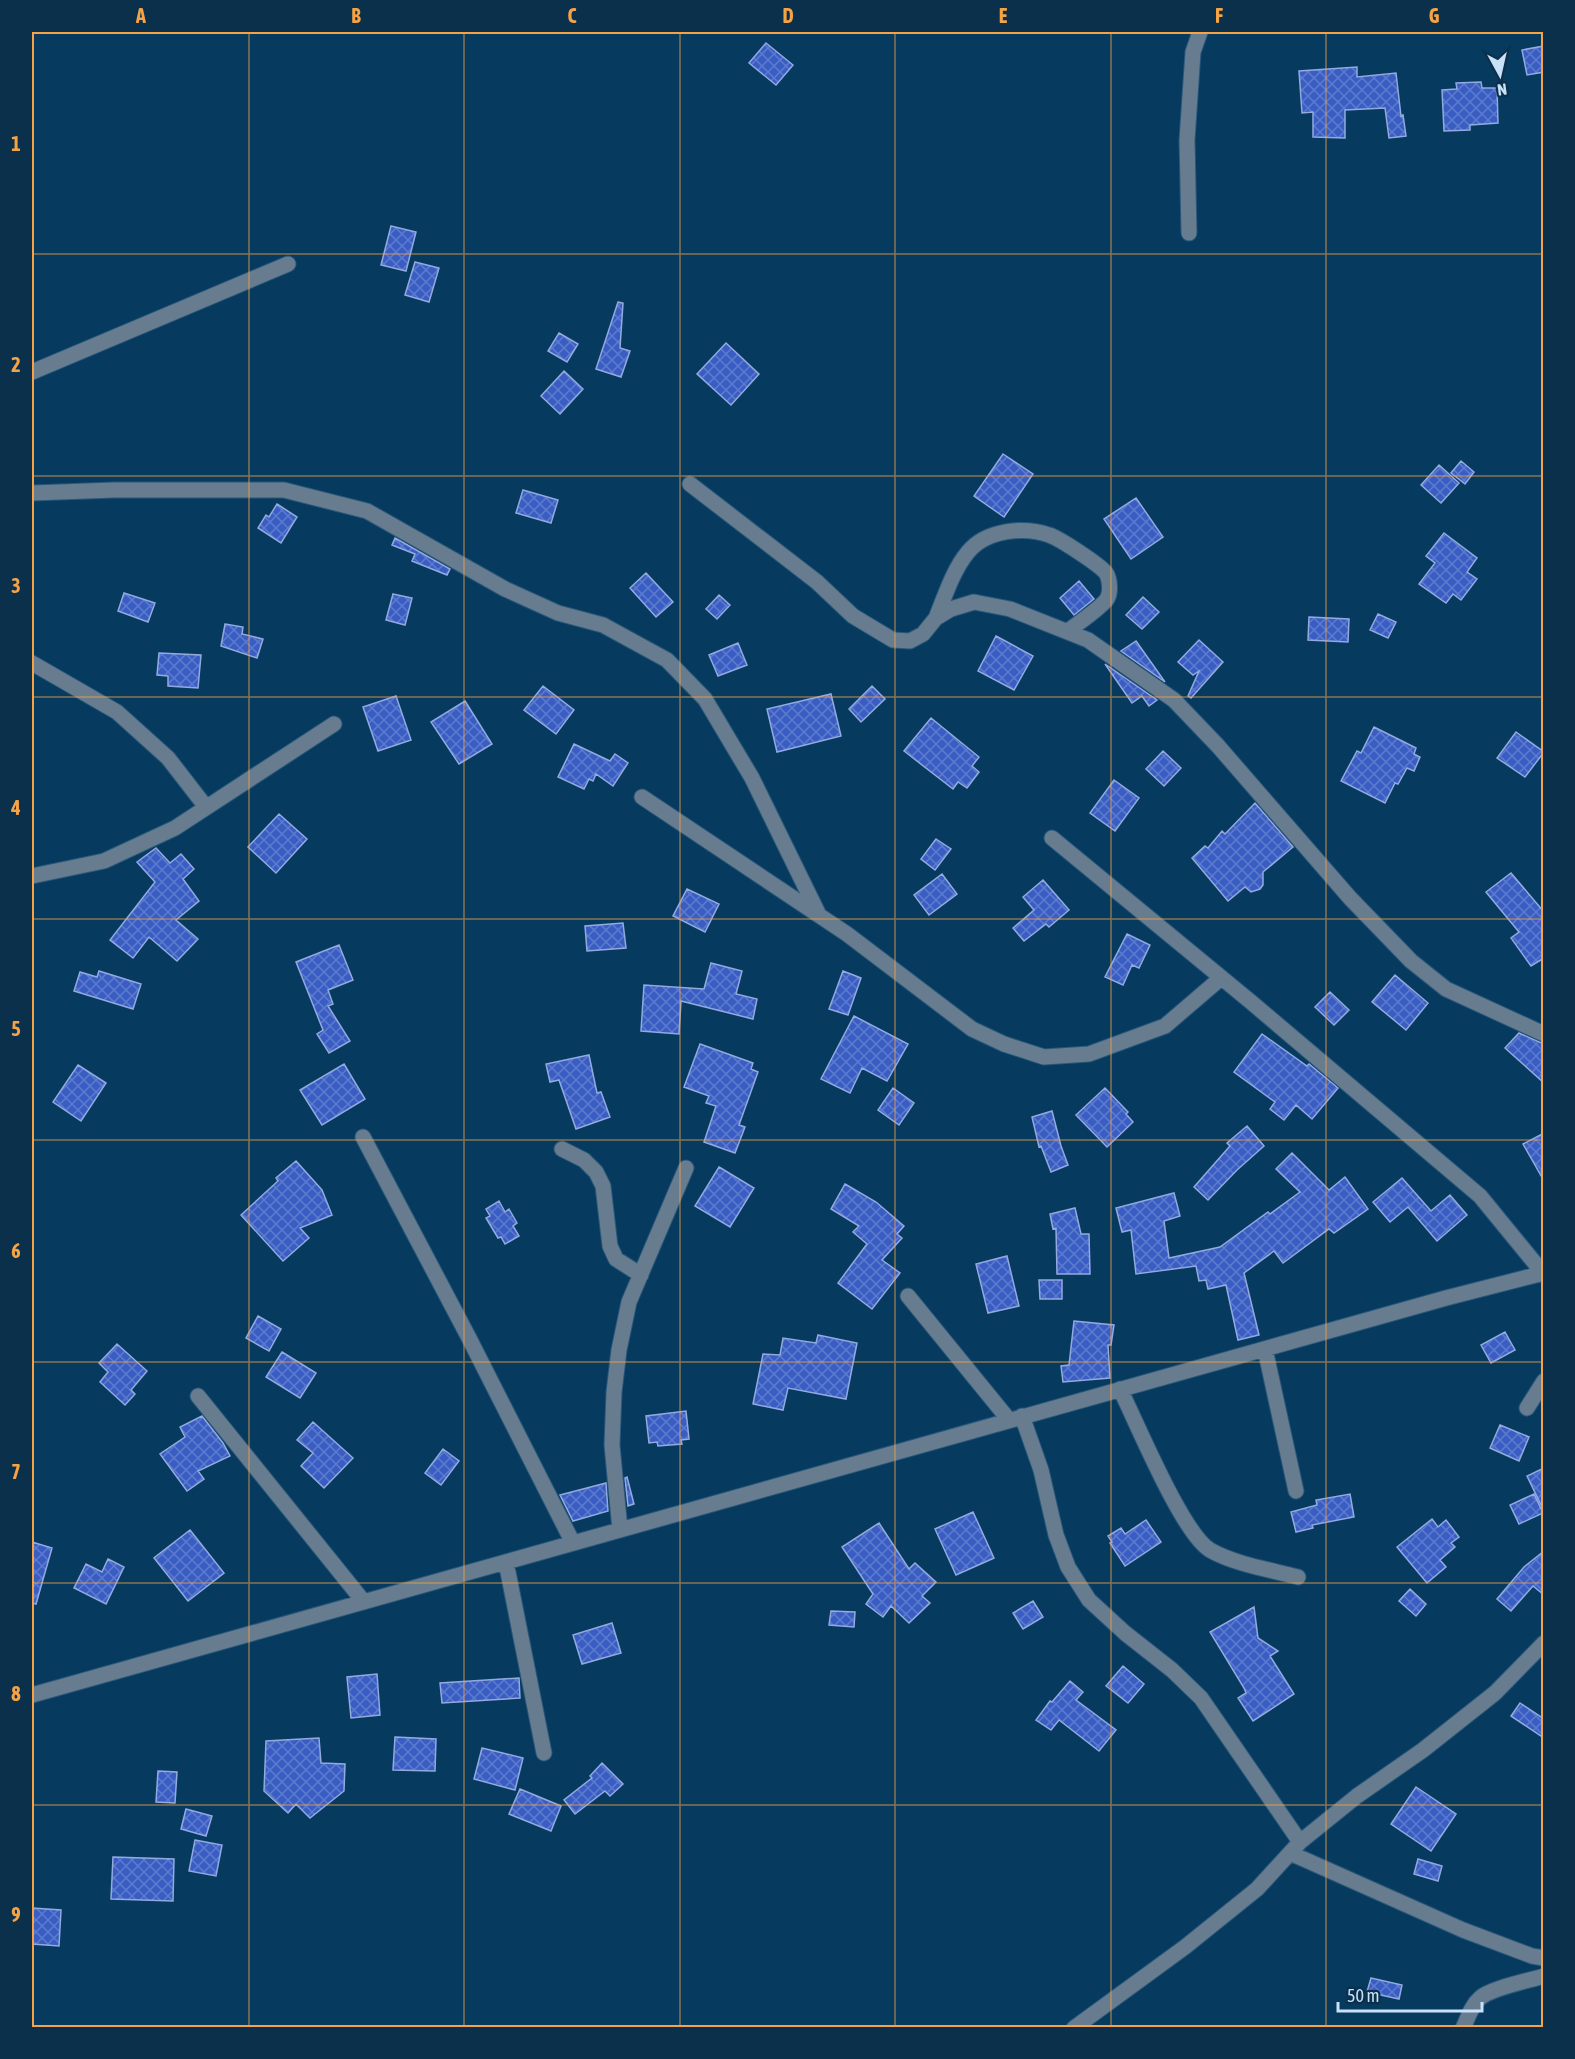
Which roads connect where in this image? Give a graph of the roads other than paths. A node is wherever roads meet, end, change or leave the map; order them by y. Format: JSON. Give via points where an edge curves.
{"nodes":[{"id":1,"x":1200,"y":32,"type":"edge"},
{"id":2,"x":1189,"y":233,"type":"dead end"},
{"id":3,"x":288,"y":264,"type":"dead end"},
{"id":4,"x":32,"y":372,"type":"edge"},
{"id":5,"x":690,"y":484,"type":"dead end"},
{"id":6,"x":32,"y":493,"type":"edge"},
{"id":7,"x":936,"y":618,"type":"junction"},
{"id":8,"x":1068,"y":631,"type":"junction"},
{"id":9,"x":32,"y":663,"type":"edge"},
{"id":10,"x":334,"y":724,"type":"dead end"},
{"id":11,"x":642,"y":797,"type":"dead end"},
{"id":12,"x":206,"y":807,"type":"junction"},
{"id":13,"x":1052,"y":838,"type":"dead end"},
{"id":14,"x":32,"y":876,"type":"edge"},
{"id":15,"x":819,"y":915,"type":"junction"},
{"id":16,"x":1221,"y":978,"type":"junction"},
{"id":17,"x":1544,"y":1034,"type":"edge"},
{"id":18,"x":363,"y":1137,"type":"dead end"},
{"id":19,"x":562,"y":1149,"type":"dead end"},
{"id":20,"x":686,"y":1168,"type":"dead end"},
{"id":21,"x":1543,"y":1273,"type":"edge"},
{"id":22,"x":641,"y":1275,"type":"junction"},
{"id":23,"x":908,"y":1296,"type":"dead end"},
{"id":24,"x":1265,"y":1348,"type":"junction"},
{"id":25,"x":1544,"y":1381,"type":"edge"},
{"id":26,"x":1120,"y":1389,"type":"junction"},
{"id":27,"x":198,"y":1396,"type":"dead end"},
{"id":28,"x":1527,"y":1408,"type":"dead end"},
{"id":29,"x":1016,"y":1418,"type":"junction"},
{"id":30,"x":1296,"y":1491,"type":"dead end"},
{"id":31,"x":620,"y":1530,"type":"junction"},
{"id":32,"x":573,"y":1543,"type":"junction"},
{"id":33,"x":506,"y":1562,"type":"junction"},
{"id":34,"x":1298,"y":1577,"type":"dead end"},
{"id":35,"x":364,"y":1602,"type":"junction"},
{"id":36,"x":1544,"y":1643,"type":"edge"},
{"id":37,"x":32,"y":1695,"type":"edge"},
{"id":38,"x":544,"y":1753,"type":"dead end"},
{"id":39,"x":1295,"y":1847,"type":"junction"},
{"id":40,"x":1544,"y":1958,"type":"edge"},
{"id":41,"x":1544,"y":1976,"type":"edge"},
{"id":42,"x":1074,"y":2028,"type":"edge"},
{"id":43,"x":1463,"y":2028,"type":"edge"}],
"edges":[{"from":1,"to":2,"type":"street","via":[[1193,52],[1187,140]]},
{"from":3,"to":4,"type":"street"},
{"from":5,"to":7,"type":"street","via":[[817,582],[853,616],[893,640],[910,641],[923,634]]},
{"from":6,"to":15,"type":"street","via":[[284,490],[367,511],[505,590],[558,613],[603,625],[667,660],[705,699],[753,777]]},
{"from":7,"to":8,"type":"street","via":[[974,602],[1010,609]]},
{"from":7,"to":8,"type":"street","via":[[969,551],[1005,531],[1031,532],[1061,540],[1105,572],[1109,580],[1107,600]]},
{"from":8,"to":17,"type":"street","via":[[1088,640],[1174,700],[1411,961],[1446,989]]},
{"from":9,"to":12,"type":"street","via":[[117,712],[168,758]]},
{"from":10,"to":12,"type":"street"},
{"from":11,"to":15,"type":"street"},
{"from":12,"to":14,"type":"street","via":[[175,828],[104,861]]},
{"from":13,"to":16,"type":"street"},
{"from":15,"to":16,"type":"street","via":[[972,1029],[1044,1057],[1089,1054],[1165,1026]]},
{"from":16,"to":21,"type":"street","via":[[1480,1196]]},
{"from":18,"to":32,"type":"street"},
{"from":19,"to":22,"type":"street","via":[[584,1160],[596,1172],[603,1186],[615,1259]]},
{"from":20,"to":22,"type":"street"},
{"from":21,"to":24,"type":"street"},
{"from":22,"to":31,"type":"street","via":[[629,1302],[614,1392],[612,1445]]},
{"from":23,"to":29,"type":"street"},
{"from":24,"to":26,"type":"street"},
{"from":24,"to":30,"type":"street"},
{"from":25,"to":28,"type":"street"},
{"from":26,"to":29,"type":"street"},
{"from":26,"to":34,"type":"street","via":[[1176,1505],[1207,1548]]},
{"from":27,"to":35,"type":"street"},
{"from":29,"to":31,"type":"street"},
{"from":29,"to":39,"type":"street","via":[[1041,1470],[1068,1567],[1089,1600],[1201,1698]]},
{"from":31,"to":32,"type":"street"},
{"from":32,"to":33,"type":"street"},
{"from":33,"to":35,"type":"street"},
{"from":33,"to":38,"type":"street"},
{"from":35,"to":37,"type":"street"},
{"from":36,"to":39,"type":"street","via":[[1495,1693]]},
{"from":39,"to":40,"type":"street","via":[[1463,1930]]},
{"from":39,"to":42,"type":"street","via":[[1257,1889]]},
{"from":41,"to":43,"type":"street","via":[[1480,1997]]}]}
